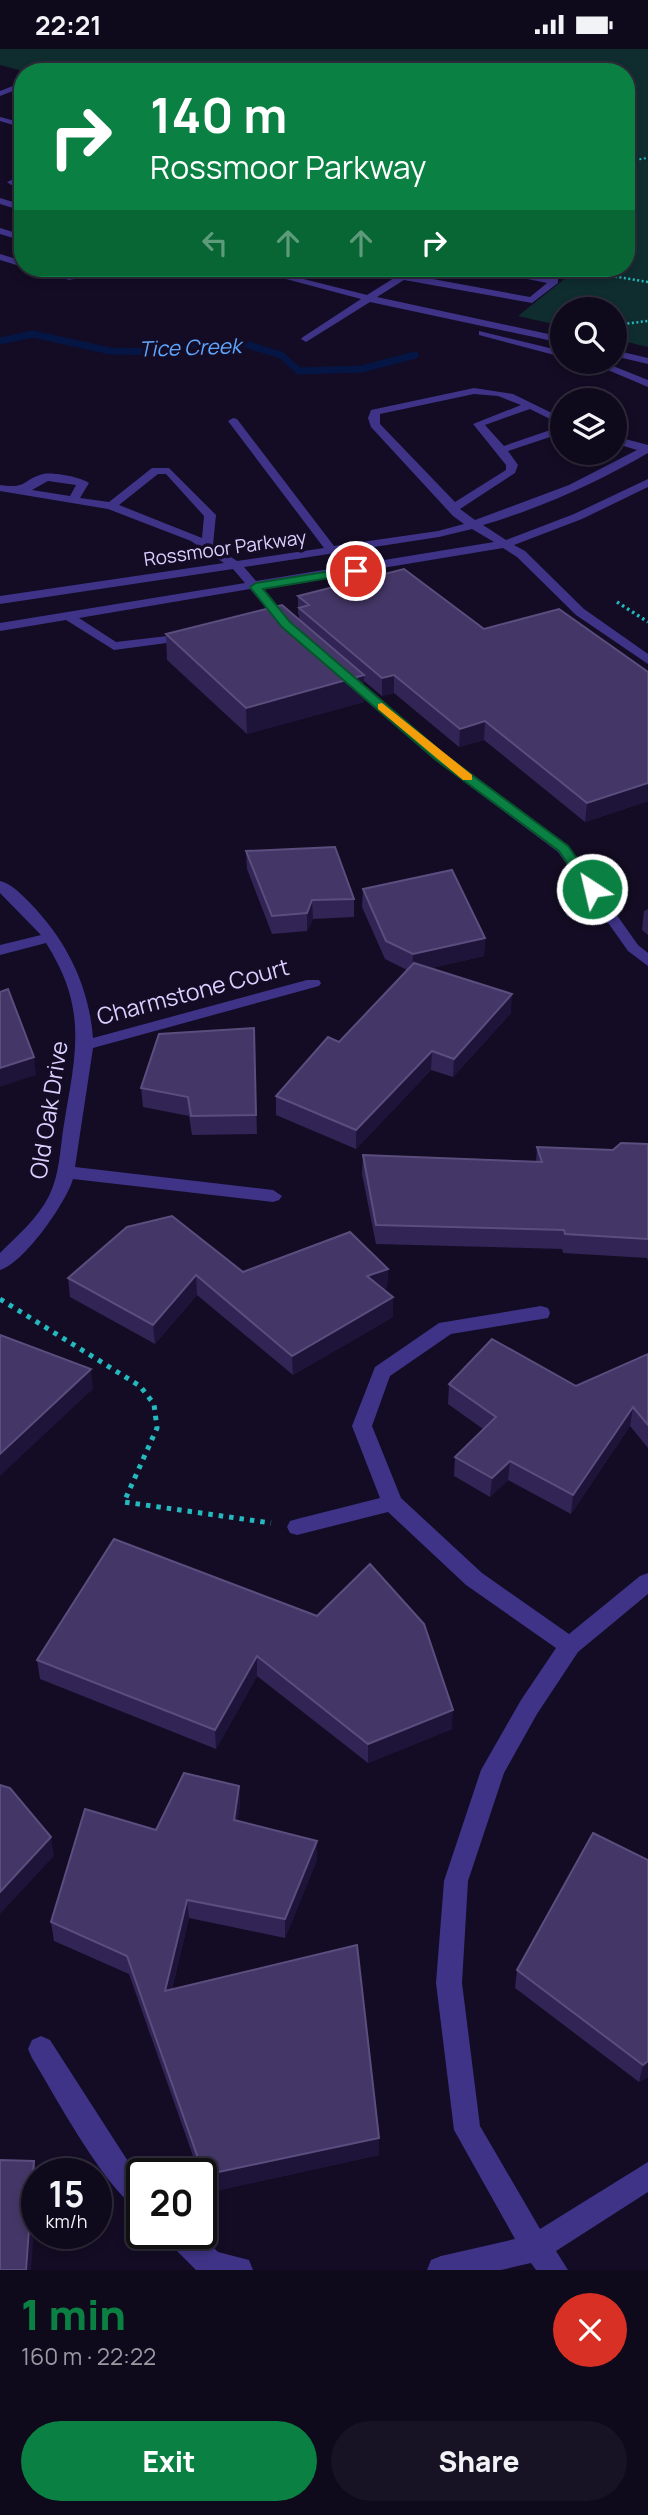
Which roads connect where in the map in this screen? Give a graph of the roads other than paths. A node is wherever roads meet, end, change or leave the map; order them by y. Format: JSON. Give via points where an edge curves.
{"nodes":[{"id":1,"x":14,"y":180,"type":"edge"},
{"id":2,"x":10,"y":182,"type":"dead end"},
{"id":3,"x":285,"y":277,"type":"edge"},
{"id":4,"x":402,"y":277,"type":"edge"},
{"id":5,"x":408,"y":277,"type":"edge"},
{"id":6,"x":531,"y":277,"type":"edge"},
{"id":7,"x":371,"y":299,"type":"junction"},
{"id":8,"x":395,"y":305,"type":"junction"},
{"id":9,"x":550,"y":337,"type":"edge"},
{"id":10,"x":306,"y":339,"type":"dead end"},
{"id":11,"x":550,"y":351,"type":"edge"},
{"id":12,"x":627,"y":355,"type":"edge"},
{"id":13,"x":648,"y":359,"type":"edge"},
{"id":14,"x":627,"y":371,"type":"edge"},
{"id":15,"x":623,"y":374,"type":"edge"},
{"id":16,"x":648,"y":377,"type":"edge"},
{"id":17,"x":648,"y":384,"type":"edge"},
{"id":18,"x":530,"y":405,"type":"junction"},
{"id":19,"x":550,"y":416,"type":"edge"},
{"id":20,"x":233,"y":421,"type":"dead end"},
{"id":21,"x":550,"y":433,"type":"edge"},
{"id":22,"x":627,"y":443,"type":"edge"},
{"id":23,"x":647,"y":448,"type":"edge"},
{"id":24,"x":502,"y":450,"type":"junction"},
{"id":25,"x":648,"y":482,"type":"edge"},
{"id":26,"x":0,"y":488,"type":"edge"},
{"id":27,"x":22,"y":492,"type":"junction"},
{"id":28,"x":73,"y":500,"type":"junction"},
{"id":29,"x":111,"y":506,"type":"junction"},
{"id":30,"x":454,"y":507,"type":"junction"},
{"id":31,"x":475,"y":525,"type":"junction"},
{"id":32,"x":505,"y":544,"type":"junction"},
{"id":33,"x":207,"y":546,"type":"junction"},
{"id":34,"x":332,"y":551,"type":"junction"},
{"id":35,"x":237,"y":566,"type":"junction"},
{"id":36,"x":256,"y":587,"type":"junction"},
{"id":37,"x":0,"y":600,"type":"edge"},
{"id":38,"x":67,"y":615,"type":"junction"},
{"id":39,"x":25,"y":621,"type":"junction"},
{"id":40,"x":0,"y":627,"type":"edge"},
{"id":41,"x":266,"y":627,"type":"edge"},
{"id":42,"x":197,"y":635,"type":"edge"},
{"id":43,"x":648,"y":660,"type":"edge"},
{"id":44,"x":336,"y":667,"type":"edge"},
{"id":45,"x":0,"y":885,"type":"edge"},
{"id":46,"x":51,"y":937,"type":"junction"},
{"id":47,"x":0,"y":950,"type":"edge"},
{"id":48,"x":648,"y":961,"type":"edge"},
{"id":49,"x":313,"y":983,"type":"dead end"},
{"id":50,"x":85,"y":1045,"type":"junction"},
{"id":51,"x":65,"y":1172,"type":"junction"},
{"id":52,"x":273,"y":1196,"type":"dead end"},
{"id":53,"x":0,"y":1264,"type":"edge"},
{"id":54,"x":541,"y":1313,"type":"dead end"},
{"id":55,"x":392,"y":1503,"type":"junction"},
{"id":56,"x":298,"y":1527,"type":"road end"},
{"id":57,"x":648,"y":1582,"type":"edge"},
{"id":58,"x":570,"y":1646,"type":"junction"},
{"id":59,"x":41,"y":2049,"type":"dead end"},
{"id":60,"x":648,"y":2176,"type":"edge"},
{"id":61,"x":126,"y":2182,"type":"edge"},
{"id":62,"x":536,"y":2248,"type":"junction"},
{"id":63,"x":196,"y":2249,"type":"edge"},
{"id":64,"x":239,"y":2270,"type":"edge"},
{"id":65,"x":441,"y":2270,"type":"edge"},
{"id":66,"x":554,"y":2270,"type":"edge"}],
"edges":[{"from":1,"to":2,"type":"street"},
{"from":3,"to":7,"type":"street"},
{"from":4,"to":7,"type":"street"},
{"from":5,"to":6,"type":"street","via":[[532,300],[555,281]]},
{"from":7,"to":8,"type":"street"},
{"from":7,"to":10,"type":"street"},
{"from":8,"to":9,"type":"street"},
{"from":8,"to":11,"type":"street"},
{"from":12,"to":13,"type":"street"},
{"from":14,"to":16,"type":"street"},
{"from":15,"to":17,"type":"street"},
{"from":18,"to":19,"type":"street"},
{"from":18,"to":24,"type":"street","via":[[478,423]]},
{"from":18,"to":30,"type":"street","via":[[506,393],[474,391],[375,412],[375,425]]},
{"from":20,"to":34,"type":"street"},
{"from":21,"to":24,"type":"street"},
{"from":22,"to":23,"type":"street"},
{"from":23,"to":31,"type":"street","name":"Rossmoor Parkway","via":[[581,486]]},
{"from":24,"to":30,"type":"street","via":[[512,471]]},
{"from":25,"to":32,"type":"street","name":"Rossmoor Parkway","via":[[566,523]]},
{"from":26,"to":27,"type":"street"},
{"from":27,"to":28,"type":"street"},
{"from":27,"to":28,"type":"street","via":[[46,477],[83,483]]},
{"from":28,"to":29,"type":"street"},
{"from":29,"to":33,"type":"street"},
{"from":29,"to":33,"type":"street","via":[[156,470],[169,471],[210,515]]},
{"from":30,"to":31,"type":"street"},
{"from":31,"to":32,"type":"street"},
{"from":31,"to":34,"type":"street","name":"Rossmoor Parkway"},
{"from":32,"to":36,"type":"street","name":"Rossmoor Parkway"},
{"from":32,"to":43,"type":"street","via":[[580,612]]},
{"from":33,"to":35,"type":"street"},
{"from":34,"to":35,"type":"street","name":"Rossmoor Parkway"},
{"from":35,"to":36,"type":"street"},
{"from":35,"to":37,"type":"street","name":"Rossmoor Parkway"},
{"from":36,"to":38,"type":"street","name":"Rossmoor Parkway"},
{"from":36,"to":41,"type":"street","via":[[291,629]]},
{"from":37,"to":39,"type":"street"},
{"from":38,"to":39,"type":"street","name":"Rossmoor Parkway"},
{"from":38,"to":42,"type":"street","via":[[114,646]]},
{"from":39,"to":40,"type":"street","name":"Rossmoor Parkway"},
{"from":44,"to":48,"type":"street","via":[[440,757],[563,849],[633,948]]},
{"from":45,"to":46,"type":"street","name":"Old Oak Drive"},
{"from":46,"to":47,"type":"street"},
{"from":46,"to":50,"type":"street","name":"Old Oak Drive","via":[[83,1014]]},
{"from":49,"to":50,"type":"street","name":"Charmstone Court"},
{"from":50,"to":51,"type":"street","name":"Old Oak Drive"},
{"from":51,"to":52,"type":"street"},
{"from":51,"to":53,"type":"street","name":"Old Oak Drive","via":[[56,1200]]},
{"from":54,"to":55,"type":"street","via":[[446,1328],[382,1372],[362,1426]]},
{"from":55,"to":56,"type":"street"},
{"from":55,"to":58,"type":"street","via":[[474,1579]]},
{"from":57,"to":58,"type":"street"},
{"from":58,"to":62,"type":"street","via":[[493,1770],[456,1881],[449,1983],[467,2130]]},
{"from":59,"to":61,"type":"street"},
{"from":60,"to":62,"type":"street"},
{"from":62,"to":65,"type":"street"},
{"from":62,"to":66,"type":"street"},
{"from":63,"to":64,"type":"street","via":[[212,2265]]}]}
